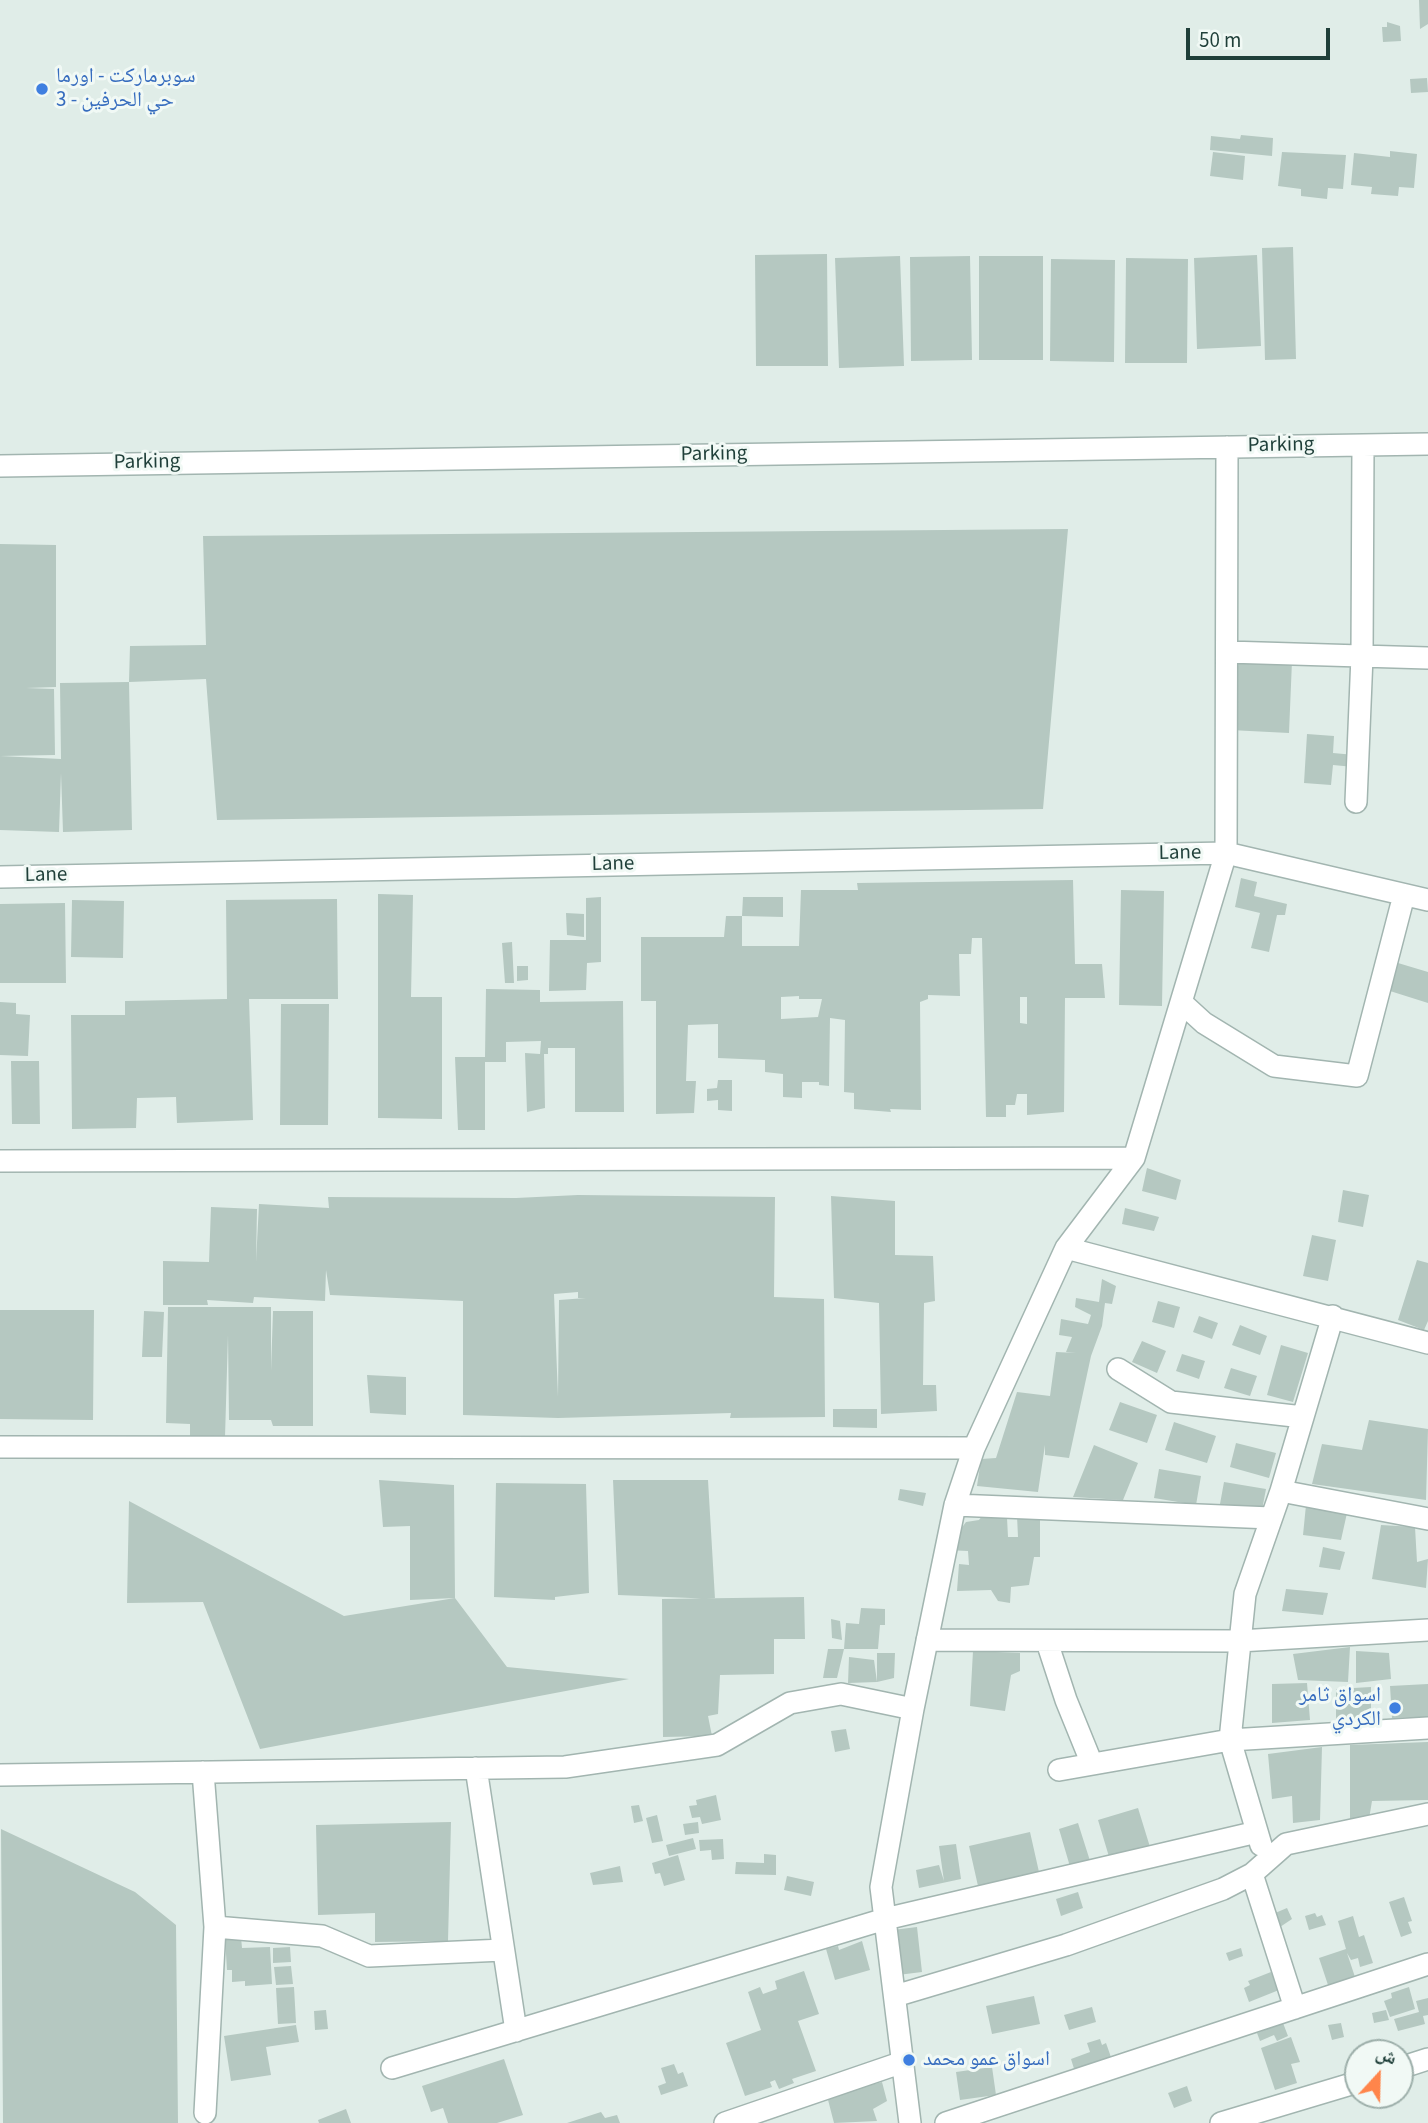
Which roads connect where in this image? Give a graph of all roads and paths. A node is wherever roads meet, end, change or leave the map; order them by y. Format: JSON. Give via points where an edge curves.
{"nodes":[{"id":1,"x":1428,"y":444,"type":"edge"},
{"id":2,"x":1363,"y":445,"type":"junction"},
{"id":3,"x":1227,"y":447,"type":"junction"},
{"id":4,"x":0,"y":466,"type":"edge"},
{"id":5,"x":1227,"y":652,"type":"junction"},
{"id":6,"x":1362,"y":656,"type":"junction"},
{"id":7,"x":1428,"y":658,"type":"edge"},
{"id":8,"x":1356,"y":802,"type":"dead end"},
{"id":9,"x":1226,"y":853,"type":"junction"},
{"id":10,"x":0,"y":877,"type":"edge"},
{"id":11,"x":1404,"y":895,"type":"junction"},
{"id":12,"x":1428,"y":900,"type":"edge"},
{"id":13,"x":1181,"y":1002,"type":"junction"},
{"id":14,"x":1134,"y":1158,"type":"junction"},
{"id":15,"x":0,"y":1161,"type":"edge"},
{"id":16,"x":1066,"y":1248,"type":"junction"},
{"id":17,"x":1333,"y":1316,"type":"junction"},
{"id":18,"x":1428,"y":1343,"type":"edge"},
{"id":19,"x":1118,"y":1369,"type":"dead end"},
{"id":20,"x":1303,"y":1417,"type":"junction"},
{"id":21,"x":0,"y":1447,"type":"edge"},
{"id":22,"x":974,"y":1448,"type":"junction"},
{"id":23,"x":1281,"y":1491,"type":"junction"},
{"id":24,"x":955,"y":1505,"type":"junction"},
{"id":25,"x":1271,"y":1518,"type":"junction"},
{"id":26,"x":1428,"y":1519,"type":"edge"},
{"id":27,"x":1428,"y":1630,"type":"edge"},
{"id":28,"x":927,"y":1640,"type":"junction"},
{"id":29,"x":1239,"y":1641,"type":"junction"},
{"id":30,"x":1047,"y":1642,"type":"junction"},
{"id":31,"x":913,"y":1709,"type":"junction"},
{"id":32,"x":1428,"y":1728,"type":"edge"},
{"id":33,"x":1230,"y":1740,"type":"junction"},
{"id":34,"x":1092,"y":1764,"type":"junction"},
{"id":35,"x":476,"y":1768,"type":"junction"},
{"id":36,"x":1059,"y":1770,"type":"dead end"},
{"id":37,"x":203,"y":1772,"type":"junction"},
{"id":38,"x":0,"y":1775,"type":"edge"},
{"id":39,"x":1428,"y":1814,"type":"edge"},
{"id":40,"x":1257,"y":1832,"type":"junction"},
{"id":41,"x":1259,"y":1867,"type":"junction"},
{"id":42,"x":885,"y":1919,"type":"junction"},
{"id":43,"x":215,"y":1927,"type":"junction"},
{"id":44,"x":503,"y":1950,"type":"junction"},
{"id":45,"x":1428,"y":1964,"type":"edge"},
{"id":46,"x":895,"y":1996,"type":"junction"},
{"id":47,"x":1295,"y":2008,"type":"junction"},
{"id":48,"x":516,"y":2031,"type":"junction"},
{"id":49,"x":903,"y":2062,"type":"junction"},
{"id":50,"x":392,"y":2068,"type":"dead end"},
{"id":51,"x":1344,"y":2086,"type":"edge"},
{"id":52,"x":205,"y":2113,"type":"dead end"},
{"id":53,"x":725,"y":2123,"type":"edge"},
{"id":54,"x":910,"y":2123,"type":"edge"},
{"id":55,"x":946,"y":2123,"type":"edge"},
{"id":56,"x":1221,"y":2123,"type":"edge"}],
"edges":[{"from":1,"to":2,"type":"street","name":"Parking"},
{"from":2,"to":3,"type":"street","name":"Parking"},
{"from":2,"to":6,"type":"street"},
{"from":3,"to":4,"type":"street","name":"Parking"},
{"from":3,"to":5,"type":"street"},
{"from":5,"to":6,"type":"street"},
{"from":5,"to":9,"type":"street"},
{"from":6,"to":7,"type":"street"},
{"from":6,"to":8,"type":"street"},
{"from":9,"to":10,"type":"street","name":"Lane"},
{"from":9,"to":11,"type":"street","name":"Lane"},
{"from":9,"to":13,"type":"street"},
{"from":11,"to":12,"type":"street","name":"Lane"},
{"from":11,"to":13,"type":"street","via":[[1357,1076],[1274,1066],[1205,1023]]},
{"from":13,"to":14,"type":"street"},
{"from":14,"to":15,"type":"street"},
{"from":14,"to":16,"type":"street"},
{"from":16,"to":17,"type":"street"},
{"from":16,"to":22,"type":"street"},
{"from":17,"to":18,"type":"street"},
{"from":17,"to":20,"type":"street"},
{"from":19,"to":20,"type":"street","via":[[1171,1402]]},
{"from":20,"to":23,"type":"street"},
{"from":21,"to":22,"type":"street"},
{"from":22,"to":24,"type":"street"},
{"from":23,"to":25,"type":"street"},
{"from":23,"to":26,"type":"street"},
{"from":24,"to":25,"type":"street"},
{"from":24,"to":28,"type":"street"},
{"from":25,"to":29,"type":"street","via":[[1245,1594]]},
{"from":27,"to":29,"type":"street"},
{"from":28,"to":30,"type":"street"},
{"from":28,"to":31,"type":"street"},
{"from":29,"to":30,"type":"street"},
{"from":29,"to":33,"type":"street"},
{"from":30,"to":34,"type":"street"},
{"from":31,"to":35,"type":"street","via":[[841,1694],[790,1703],[717,1745],[565,1767]]},
{"from":31,"to":42,"type":"street","via":[[881,1887]]},
{"from":32,"to":33,"type":"street"},
{"from":33,"to":34,"type":"street"},
{"from":33,"to":40,"type":"street"},
{"from":34,"to":36,"type":"street"},
{"from":35,"to":37,"type":"street"},
{"from":35,"to":44,"type":"street"},
{"from":37,"to":38,"type":"street"},
{"from":37,"to":43,"type":"street"},
{"from":39,"to":41,"type":"street","via":[[1286,1844]]},
{"from":40,"to":41,"type":"street"},
{"from":40,"to":42,"type":"street"},
{"from":41,"to":46,"type":"street","via":[[1223,1889],[1066,1945]]},
{"from":41,"to":47,"type":"street"},
{"from":42,"to":46,"type":"street"},
{"from":42,"to":48,"type":"street"},
{"from":43,"to":44,"type":"street","via":[[322,1936],[369,1956]]},
{"from":43,"to":52,"type":"street"},
{"from":44,"to":48,"type":"street"},
{"from":45,"to":47,"type":"street"},
{"from":46,"to":49,"type":"street"},
{"from":47,"to":55,"type":"street"},
{"from":48,"to":50,"type":"street"},
{"from":49,"to":53,"type":"street"},
{"from":49,"to":54,"type":"street"},
{"from":51,"to":56,"type":"street"}]}
